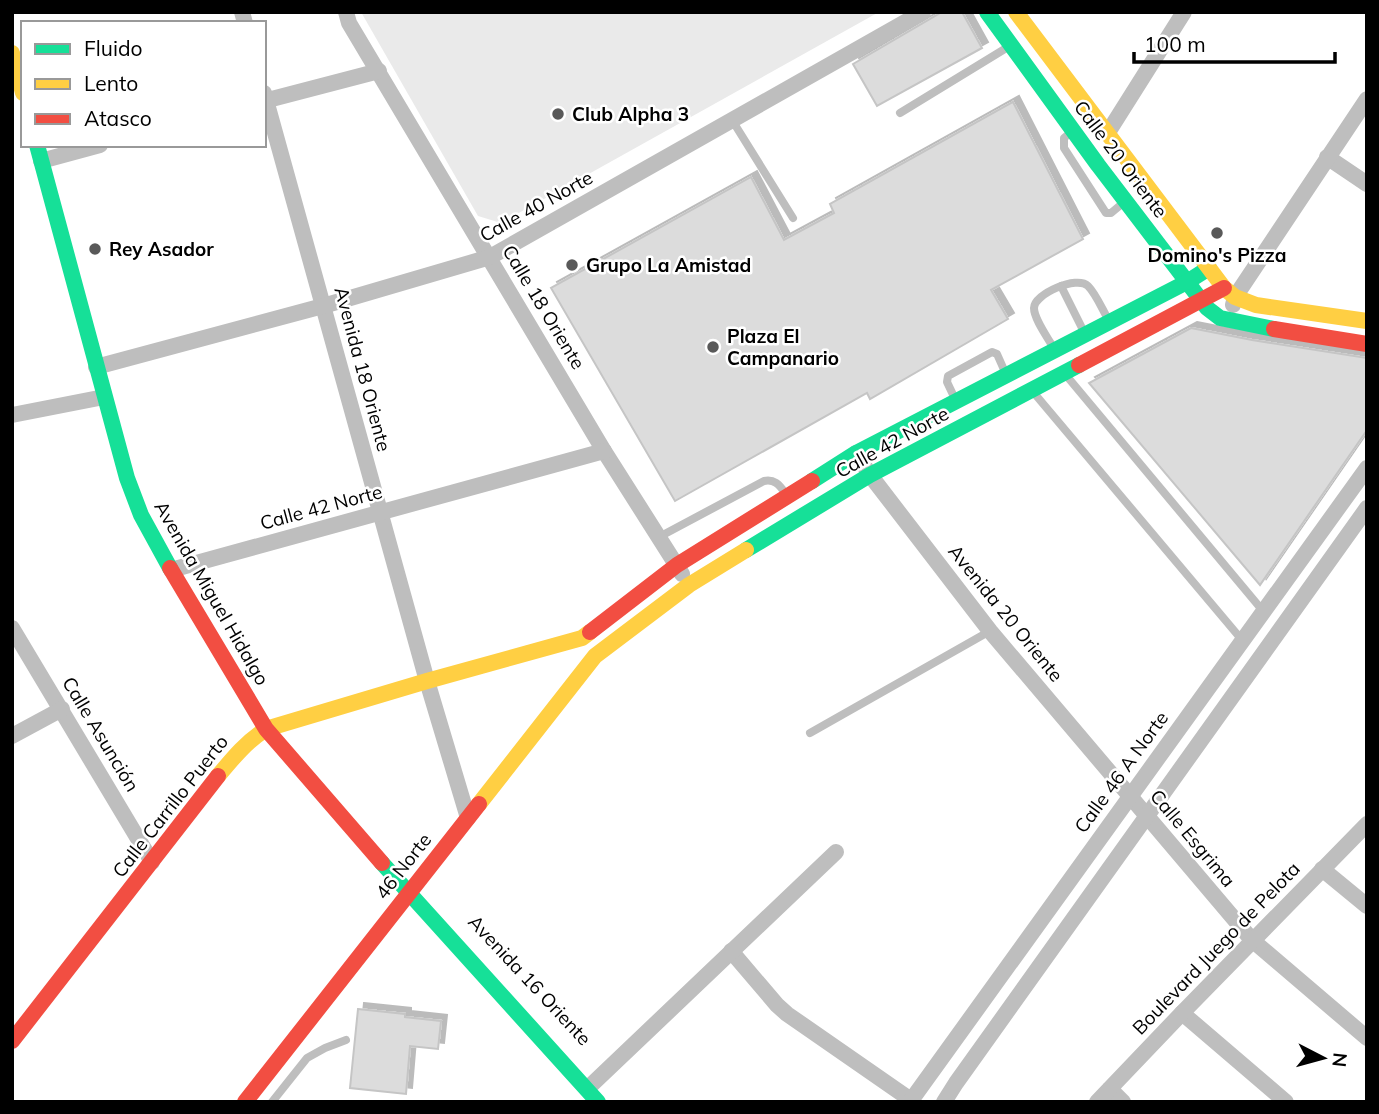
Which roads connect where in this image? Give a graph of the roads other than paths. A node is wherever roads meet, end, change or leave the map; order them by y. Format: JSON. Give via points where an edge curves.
{"nodes":[{"id":1,"x":345,"y":12,"type":"edge"},
{"id":2,"x":923,"y":12,"type":"edge"},
{"id":3,"x":987,"y":12,"type":"edge"},
{"id":4,"x":1016,"y":12,"type":"edge"},
{"id":5,"x":1184,"y":12,"type":"edge"},
{"id":6,"x":1011,"y":45,"type":"junction"},
{"id":7,"x":12,"y":53,"type":"edge"},
{"id":8,"x":379,"y":71,"type":"junction"},
{"id":9,"x":21,"y":86,"type":"edge"},
{"id":10,"x":266,"y":98,"type":"edge"},
{"id":11,"x":1367,"y":99,"type":"edge"},
{"id":12,"x":266,"y":102,"type":"edge"},
{"id":13,"x":900,"y":113,"type":"dead end"},
{"id":14,"x":732,"y":120,"type":"junction"},
{"id":15,"x":1073,"y":130,"type":"junction"},
{"id":16,"x":1107,"y":134,"type":"junction"},
{"id":17,"x":85,"y":147,"type":"edge"},
{"id":18,"x":39,"y":153,"type":"edge"},
{"id":19,"x":1327,"y":156,"type":"junction"},
{"id":20,"x":1367,"y":184,"type":"edge"},
{"id":21,"x":1126,"y":201,"type":"junction"},
{"id":22,"x":793,"y":218,"type":"dead end"},
{"id":23,"x":490,"y":257,"type":"junction"},
{"id":24,"x":1209,"y":268,"type":"junction"},
{"id":25,"x":1187,"y":282,"type":"junction"},
{"id":26,"x":1061,"y":286,"type":"junction"},
{"id":27,"x":1230,"y":292,"type":"junction"},
{"id":28,"x":1201,"y":301,"type":"junction"},
{"id":29,"x":323,"y":306,"type":"junction"},
{"id":30,"x":1230,"y":321,"type":"junction"},
{"id":31,"x":1367,"y":321,"type":"edge"},
{"id":32,"x":1110,"y":322,"type":"junction"},
{"id":33,"x":1085,"y":334,"type":"junction"},
{"id":34,"x":1367,"y":344,"type":"edge"},
{"id":35,"x":1055,"y":350,"type":"junction"},
{"id":36,"x":96,"y":367,"type":"junction"},
{"id":37,"x":1065,"y":373,"type":"junction"},
{"id":38,"x":1006,"y":375,"type":"junction"},
{"id":39,"x":1032,"y":390,"type":"junction"},
{"id":40,"x":104,"y":397,"type":"junction"},
{"id":41,"x":956,"y":401,"type":"junction"},
{"id":42,"x":12,"y":415,"type":"edge"},
{"id":43,"x":604,"y":451,"type":"junction"},
{"id":44,"x":856,"y":453,"type":"junction"},
{"id":45,"x":1367,"y":468,"type":"edge"},
{"id":46,"x":870,"y":475,"type":"junction"},
{"id":47,"x":786,"y":496,"type":"junction"},
{"id":48,"x":1340,"y":505,"type":"junction"},
{"id":49,"x":380,"y":512,"type":"junction"},
{"id":50,"x":1363,"y":514,"type":"edge"},
{"id":51,"x":660,"y":537,"type":"junction"},
{"id":52,"x":677,"y":565,"type":"junction"},
{"id":53,"x":171,"y":570,"type":"junction"},
{"id":54,"x":689,"y":585,"type":"junction"},
{"id":55,"x":1263,"y":611,"type":"junction"},
{"id":56,"x":12,"y":628,"type":"edge"},
{"id":57,"x":990,"y":631,"type":"junction"},
{"id":58,"x":582,"y":638,"type":"junction"},
{"id":59,"x":1242,"y":640,"type":"junction"},
{"id":60,"x":594,"y":656,"type":"junction"},
{"id":61,"x":1222,"y":668,"type":"junction"},
{"id":62,"x":427,"y":681,"type":"junction"},
{"id":63,"x":1240,"y":684,"type":"junction"},
{"id":64,"x":62,"y":709,"type":"junction"},
{"id":65,"x":266,"y":729,"type":"junction"},
{"id":66,"x":810,"y":733,"type":"dead end"},
{"id":67,"x":12,"y":736,"type":"edge"},
{"id":68,"x":1130,"y":796,"type":"junction"},
{"id":69,"x":1146,"y":815,"type":"junction"},
{"id":70,"x":467,"y":818,"type":"junction"},
{"id":71,"x":1367,"y":824,"type":"edge"},
{"id":72,"x":836,"y":852,"type":"dead end"},
{"id":73,"x":152,"y":862,"type":"junction"},
{"id":74,"x":1322,"y":869,"type":"junction"},
{"id":75,"x":410,"y":890,"type":"junction"},
{"id":76,"x":1367,"y":906,"type":"edge"},
{"id":77,"x":1252,"y":940,"type":"junction"},
{"id":78,"x":731,"y":951,"type":"junction"},
{"id":79,"x":1182,"y":1013,"type":"junction"},
{"id":80,"x":1367,"y":1038,"type":"edge"},
{"id":81,"x":346,"y":1040,"type":"dead end"},
{"id":82,"x":12,"y":1041,"type":"edge"},
{"id":83,"x":591,"y":1085,"type":"junction"},
{"id":84,"x":1110,"y":1089,"type":"junction"},
{"id":85,"x":604,"y":1098,"type":"edge"},
{"id":86,"x":911,"y":1101,"type":"edge"},
{"id":87,"x":245,"y":1102,"type":"edge"},
{"id":88,"x":272,"y":1102,"type":"edge"},
{"id":89,"x":944,"y":1102,"type":"edge"},
{"id":90,"x":1097,"y":1102,"type":"edge"},
{"id":91,"x":1124,"y":1102,"type":"edge"},
{"id":92,"x":1286,"y":1102,"type":"edge"}],
"edges":[{"from":1,"to":8,"type":"street","name":"Calle 18 Oriente"},
{"from":2,"to":14,"type":"street","name":"Calle 40 Norte"},
{"from":3,"to":6,"type":"main road","name":"Calle 20 Oriente"},
{"from":4,"to":16,"type":"main road","name":"Calle 20 Oriente"},
{"from":5,"to":16,"type":"street"},
{"from":6,"to":13,"type":"lane"},
{"from":6,"to":15,"type":"main road","name":"Calle 20 Oriente"},
{"from":7,"to":9,"type":"main road"},
{"from":8,"to":10,"type":"street"},
{"from":8,"to":23,"type":"street","name":"Calle 18 Oriente"},
{"from":11,"to":19,"type":"street"},
{"from":12,"to":29,"type":"street","name":"Avenida 18 Oriente"},
{"from":14,"to":22,"type":"lane"},
{"from":14,"to":23,"type":"street","name":"Calle 40 Norte"},
{"from":15,"to":21,"type":"main road","name":"Calle 20 Oriente"},
{"from":15,"to":21,"type":"lane","via":[[1064,138],[1064,148],[1107,213]]},
{"from":16,"to":24,"type":"main road","name":"Calle 20 Oriente"},
{"from":17,"to":18,"type":"street"},
{"from":18,"to":36,"type":"main road","name":"Avenida Miguel Hidalgo"},
{"from":19,"to":20,"type":"street"},
{"from":19,"to":27,"type":"street"},
{"from":21,"to":25,"type":"main road","name":"Calle 20 Oriente"},
{"from":23,"to":29,"type":"street","name":"Calle 40 Norte"},
{"from":23,"to":43,"type":"street","name":"Calle 18 Oriente"},
{"from":24,"to":25,"type":"main road","name":"Calle 42 Norte"},
{"from":24,"to":27,"type":"main road","name":"Calle 20 Oriente"},
{"from":25,"to":28,"type":"main road","name":"Calle 20 Oriente"},
{"from":25,"to":32,"type":"main road","name":"Calle 42 Norte"},
{"from":26,"to":32,"type":"lane","via":[[1075,282],[1088,286]]},
{"from":26,"to":33,"type":"lane"},
{"from":26,"to":35,"type":"lane","via":[[1040,296],[1034,307]]},
{"from":27,"to":28,"type":"main road","name":"Calle 42 Norte"},
{"from":27,"to":30,"type":"street"},
{"from":27,"to":31,"type":"main road","via":[[1256,305]]},
{"from":28,"to":30,"type":"main road","name":"Calle 20 Oriente","via":[[1213,314]]},
{"from":28,"to":37,"type":"main road","name":"Calle 42 Norte"},
{"from":29,"to":36,"type":"street","name":"Calle 40 Norte"},
{"from":29,"to":49,"type":"street","name":"Avenida 18 Oriente"},
{"from":30,"to":34,"type":"main road"},
{"from":32,"to":33,"type":"main road","name":"Calle 42 Norte"},
{"from":33,"to":35,"type":"main road","name":"Calle 42 Norte"},
{"from":35,"to":38,"type":"main road","name":"Calle 42 Norte"},
{"from":36,"to":40,"type":"main road","name":"Avenida Miguel Hidalgo"},
{"from":37,"to":39,"type":"main road","name":"Calle 42 Norte"},
{"from":37,"to":55,"type":"lane"},
{"from":38,"to":41,"type":"main road","name":"Calle 42 Norte"},
{"from":38,"to":41,"type":"lane","via":[[992,352],[948,376]]},
{"from":39,"to":46,"type":"main road","name":"Calle 42 Norte"},
{"from":39,"to":59,"type":"lane"},
{"from":40,"to":42,"type":"street"},
{"from":40,"to":53,"type":"main road","name":"Avenida Miguel Hidalgo","via":[[134,498]]},
{"from":41,"to":44,"type":"main road","name":"Calle 42 Norte"},
{"from":43,"to":49,"type":"street","name":"Calle 42 Norte"},
{"from":43,"to":51,"type":"street","name":"Calle 18 Oriente"},
{"from":44,"to":46,"type":"street","name":"Avenida 20 Oriente"},
{"from":44,"to":47,"type":"main road","name":"Calle 42 Norte"},
{"from":45,"to":48,"type":"street","name":"Calle 46 A Norte"},
{"from":46,"to":54,"type":"main road","name":"Calle 42 Norte"},
{"from":46,"to":57,"type":"street","name":"Avenida 20 Oriente"},
{"from":47,"to":51,"type":"lane","via":[[775,481],[764,481]]},
{"from":47,"to":52,"type":"main road","name":"Calle 42 Norte"},
{"from":48,"to":50,"type":"street"},
{"from":48,"to":55,"type":"street","name":"Calle 46 A Norte"},
{"from":49,"to":53,"type":"street","name":"Calle 42 Norte"},
{"from":49,"to":62,"type":"street","name":"Avenida 18 Oriente"},
{"from":50,"to":63,"type":"street"},
{"from":51,"to":52,"type":"street","name":"Calle 18 Oriente"},
{"from":52,"to":54,"type":"street","name":"Calle 18 Oriente"},
{"from":52,"to":58,"type":"main road","name":"Calle 42 Norte"},
{"from":53,"to":65,"type":"main road","name":"Avenida Miguel Hidalgo"},
{"from":54,"to":60,"type":"main road","name":"Calle 42 Norte"},
{"from":55,"to":59,"type":"street","name":"Calle 46 A Norte"},
{"from":56,"to":64,"type":"street","name":"Calle Asunción"},
{"from":57,"to":66,"type":"lane"},
{"from":57,"to":68,"type":"street","name":"Avenida 20 Oriente"},
{"from":58,"to":60,"type":"main road"},
{"from":58,"to":62,"type":"main road","name":"Calle Carrillo Puerto"},
{"from":59,"to":61,"type":"street","name":"Calle 46 A Norte"},
{"from":60,"to":70,"type":"main road","name":"46 Norte"},
{"from":61,"to":63,"type":"street"},
{"from":61,"to":68,"type":"street","name":"Calle 46 A Norte"},
{"from":62,"to":65,"type":"main road","name":"Calle Carrillo Puerto"},
{"from":62,"to":70,"type":"street","name":"Avenida 18 Oriente"},
{"from":63,"to":69,"type":"street"},
{"from":64,"to":67,"type":"street"},
{"from":64,"to":73,"type":"street","name":"Calle Asunción"},
{"from":65,"to":73,"type":"main road","name":"Calle Carrillo Puerto","via":[[238,751]]},
{"from":65,"to":75,"type":"main road","name":"Avenida Miguel Hidalgo"},
{"from":68,"to":69,"type":"street","name":"Calle Esgrima"},
{"from":68,"to":86,"type":"street","name":"Calle 46 A Norte"},
{"from":69,"to":77,"type":"street","name":"Calle Esgrima"},
{"from":69,"to":89,"type":"street"},
{"from":70,"to":75,"type":"main road","name":"46 Norte"},
{"from":71,"to":74,"type":"street","name":"Boulevard Juego de Pelota"},
{"from":72,"to":78,"type":"street"},
{"from":73,"to":82,"type":"main road","name":"Calle Carrillo Puerto"},
{"from":74,"to":76,"type":"street"},
{"from":74,"to":77,"type":"street","name":"Boulevard Juego de Pelota"},
{"from":75,"to":83,"type":"main road","name":"Avenida 16 Oriente"},
{"from":75,"to":87,"type":"main road","name":"46 Norte"},
{"from":77,"to":79,"type":"street","name":"Boulevard Juego de Pelota"},
{"from":77,"to":80,"type":"street","name":"Calle Esgrima"},
{"from":78,"to":83,"type":"street"},
{"from":78,"to":86,"type":"street","via":[[777,1005]]},
{"from":79,"to":84,"type":"street","name":"Boulevard Juego de Pelota"},
{"from":79,"to":92,"type":"street"},
{"from":81,"to":88,"type":"lane","via":[[307,1058]]},
{"from":83,"to":85,"type":"main road","name":"Avenida 16 Oriente"},
{"from":84,"to":90,"type":"street","name":"Boulevard Juego de Pelota"},
{"from":84,"to":91,"type":"street"}]}
